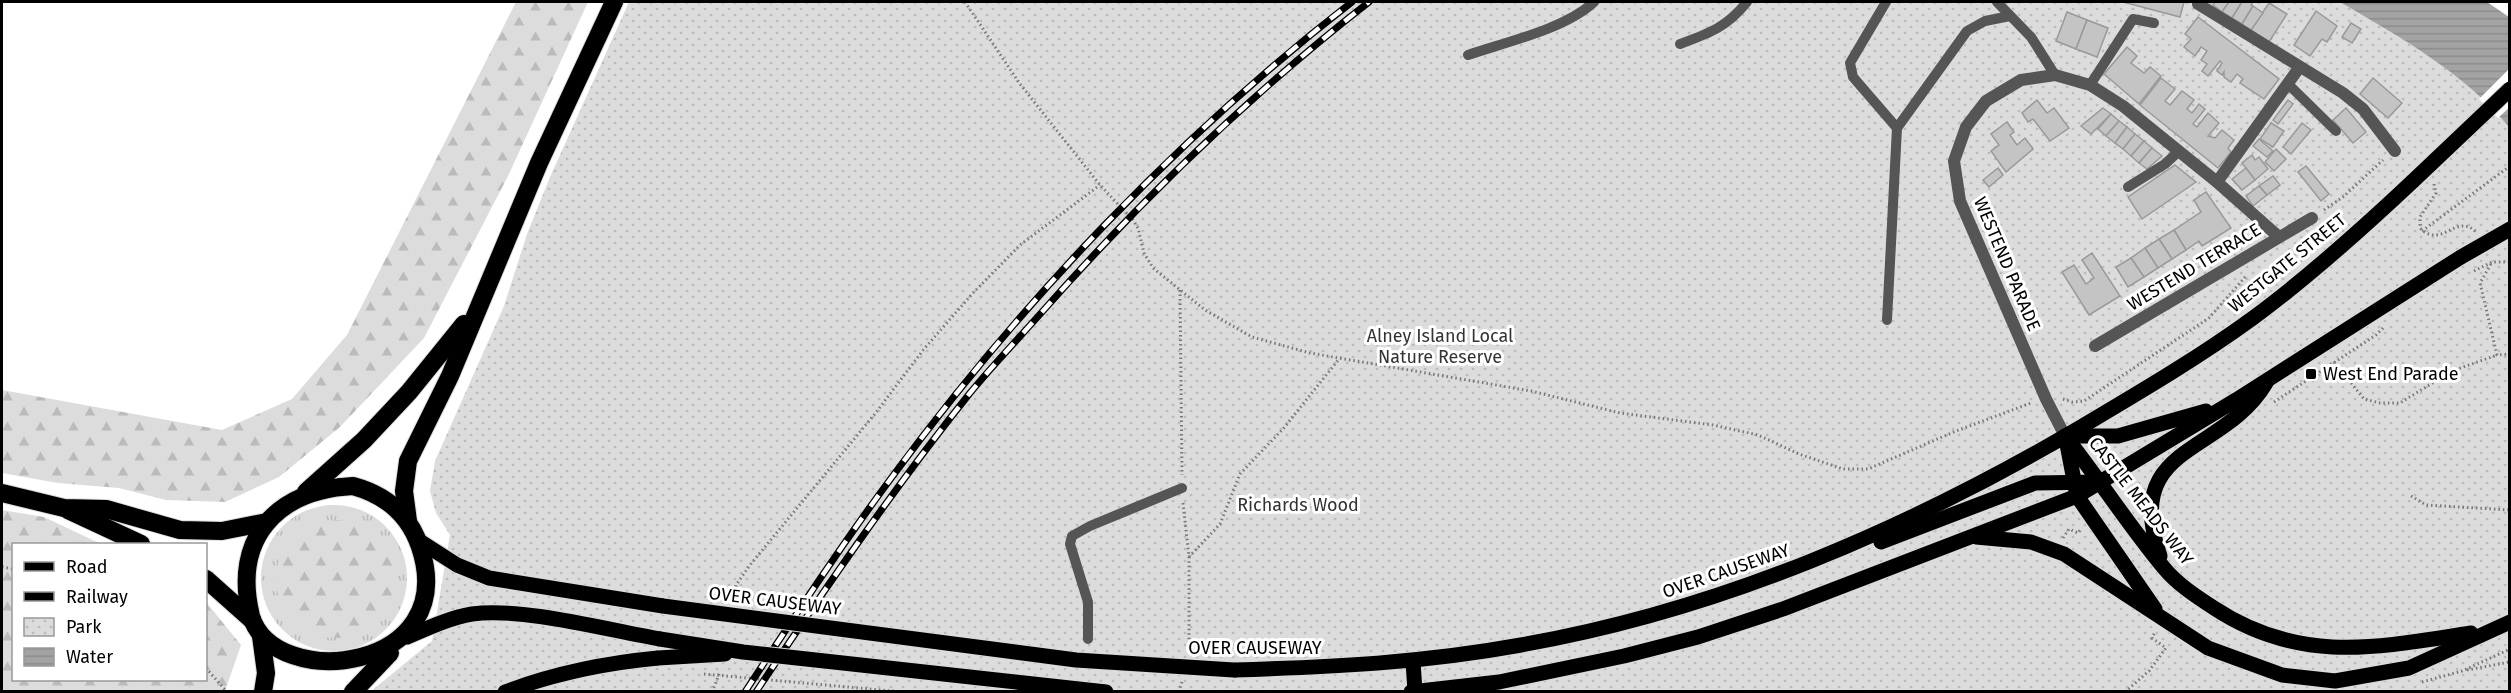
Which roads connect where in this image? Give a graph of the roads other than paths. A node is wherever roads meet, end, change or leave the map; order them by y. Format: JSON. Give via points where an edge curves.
{"nodes":[{"id":1,"x":614,"y":2,"type":"edge"},
{"id":2,"x":1594,"y":2,"type":"edge"},
{"id":3,"x":1747,"y":2,"type":"edge"},
{"id":4,"x":1886,"y":2,"type":"edge"},
{"id":5,"x":1997,"y":2,"type":"edge"},
{"id":6,"x":2198,"y":4,"type":"dead end"},
{"id":7,"x":2010,"y":16,"type":"junction"},
{"id":8,"x":2154,"y":23,"type":"dead end"},
{"id":9,"x":1680,"y":44,"type":"dead end"},
{"id":10,"x":1468,"y":55,"type":"dead end"},
{"id":11,"x":2299,"y":68,"type":"junction"},
{"id":12,"x":2055,"y":75,"type":"junction"},
{"id":13,"x":2288,"y":84,"type":"junction"},
{"id":14,"x":2090,"y":85,"type":"junction"},
{"id":15,"x":2510,"y":89,"type":"edge"},
{"id":16,"x":1897,"y":128,"type":"junction"},
{"id":17,"x":2336,"y":132,"type":"dead end"},
{"id":18,"x":2179,"y":151,"type":"junction"},
{"id":19,"x":2395,"y":151,"type":"road end"},
{"id":20,"x":2217,"y":182,"type":"junction"},
{"id":21,"x":2128,"y":188,"type":"dead end"},
{"id":22,"x":2312,"y":218,"type":"road end"},
{"id":23,"x":2510,"y":229,"type":"edge"},
{"id":24,"x":2279,"y":237,"type":"junction"},
{"id":25,"x":476,"y":309,"type":"junction"},
{"id":26,"x":1887,"y":320,"type":"dead end"},
{"id":27,"x":2095,"y":346,"type":"dead end"},
{"id":28,"x":2267,"y":380,"type":"junction"},
{"id":29,"x":2236,"y":400,"type":"junction"},
{"id":30,"x":2065,"y":436,"type":"junction"},
{"id":31,"x":2101,"y":482,"type":"junction"},
{"id":32,"x":1182,"y":488,"type":"road end"},
{"id":33,"x":2076,"y":489,"type":"junction"},
{"id":34,"x":2,"y":493,"type":"edge"},
{"id":35,"x":303,"y":495,"type":"junction"},
{"id":36,"x":64,"y":508,"type":"junction"},
{"id":37,"x":408,"y":521,"type":"junction"},
{"id":38,"x":267,"y":522,"type":"junction"},
{"id":39,"x":1973,"y":537,"type":"junction"},
{"id":40,"x":418,"y":540,"type":"junction"},
{"id":41,"x":139,"y":543,"type":"edge"},
{"id":42,"x":1824,"y":556,"type":"junction"},
{"id":43,"x":2166,"y":570,"type":"junction"},
{"id":44,"x":207,"y":580,"type":"edge"},
{"id":45,"x":2510,"y":622,"type":"edge"},
{"id":46,"x":2158,"y":625,"type":"junction"},
{"id":47,"x":256,"y":628,"type":"junction"},
{"id":48,"x":2488,"y":630,"type":"junction"},
{"id":49,"x":1088,"y":639,"type":"dead end"},
{"id":50,"x":402,"y":641,"type":"junction"},
{"id":51,"x":743,"y":652,"type":"junction"},
{"id":52,"x":1413,"y":662,"type":"junction"},
{"id":53,"x":1413,"y":691,"type":"edge"},
{"id":54,"x":263,"y":692,"type":"edge"},
{"id":55,"x":353,"y":692,"type":"edge"},
{"id":56,"x":505,"y":692,"type":"edge"},
{"id":57,"x":1106,"y":692,"type":"edge"}],
"edges":[{"from":1,"to":25,"type":"highway"},
{"from":2,"to":10,"type":"lane","via":[[1552,26]]},
{"from":3,"to":9,"type":"lane","via":[[1733,19],[1712,33]]},
{"from":4,"to":16,"type":"lane","via":[[1850,63],[1853,77]]},
{"from":5,"to":7,"type":"lane"},
{"from":6,"to":11,"type":"street"},
{"from":7,"to":12,"type":"lane","via":[[2031,37]]},
{"from":7,"to":16,"type":"lane","via":[[1985,21],[1967,31]]},
{"from":8,"to":14,"type":"lane","via":[[2133,19]]},
{"from":11,"to":13,"type":"street"},
{"from":11,"to":19,"type":"street","via":[[2363,109]]},
{"from":12,"to":14,"type":"street","name":"WESTEND PARADE"},
{"from":12,"to":30,"type":"street","name":"WESTEND PARADE","via":[[2021,80],[1986,101],[1966,127],[1954,161],[1960,201]]},
{"from":13,"to":17,"type":"lane"},
{"from":13,"to":20,"type":"street"},
{"from":14,"to":18,"type":"street","name":"WESTEND PARADE"},
{"from":15,"to":30,"type":"main road","name":"WESTGATE STREET","bridge":true,"via":[[2342,246],[2255,316],[2160,380]]},
{"from":16,"to":26,"type":"lane"},
{"from":18,"to":20,"type":"street","name":"WESTEND PARADE"},
{"from":18,"to":21,"type":"lane"},
{"from":20,"to":24,"type":"street","name":"WESTEND PARADE"},
{"from":22,"to":24,"type":"street","name":"WESTEND TERRACE"},
{"from":23,"to":28,"type":"main road","bridge":true},
{"from":24,"to":27,"type":"street","name":"WESTEND TERRACE"},
{"from":25,"to":35,"type":"highway","via":[[409,392],[364,440]]},
{"from":25,"to":37,"type":"highway","via":[[450,376],[408,461],[404,491]]},
{"from":28,"to":29,"type":"main road"},
{"from":28,"to":43,"type":"main road","via":[[2256,400],[2178,457],[2155,488],[2150,500],[2151,519]]},
{"from":29,"to":30,"type":"main road","via":[[2178,421],[2118,436]]},
{"from":29,"to":31,"type":"main road"},
{"from":30,"to":31,"type":"main road","name":"CASTLE MEADS WAY"},
{"from":30,"to":33,"type":"main road","name":"CASTLE MEADS WAY"},
{"from":30,"to":42,"type":"main road","name":"OVER CAUSEWAY","via":[[1955,498]]},
{"from":31,"to":33,"type":"main road"},
{"from":31,"to":43,"type":"main road","name":"CASTLE MEADS WAY"},
{"from":32,"to":49,"type":"lane","via":[[1072,536],[1070,544],[1088,602]]},
{"from":33,"to":39,"type":"main road"},
{"from":33,"to":42,"type":"main road","via":[[2035,483],[1861,550]]},
{"from":33,"to":46,"type":"main road","name":"CASTLE MEADS WAY"},
{"from":34,"to":36,"type":"highway"},
{"from":35,"to":37,"type":"highway","via":[[353,486],[388,501]]},
{"from":35,"to":38,"type":"highway"},
{"from":36,"to":38,"type":"highway","via":[[106,509],[180,530],[208,532]]},
{"from":36,"to":41,"type":"highway"},
{"from":37,"to":40,"type":"highway"},
{"from":38,"to":47,"type":"highway","via":[[252,547],[246,572],[246,597]]},
{"from":39,"to":46,"type":"main road","name":"CASTLE MEADS WAY","via":[[2031,542],[2064,554]]},
{"from":39,"to":53,"type":"main road","via":[[1698,637],[1499,682]]},
{"from":40,"to":50,"type":"highway","via":[[425,561],[424,601]]},
{"from":40,"to":52,"type":"main road","name":"OVER CAUSEWAY","bridge":true,"via":[[458,565],[489,578],[663,606],[1076,660],[1234,670]]},
{"from":42,"to":52,"type":"main road","name":"OVER CAUSEWAY","via":[[1771,578],[1614,626]]},
{"from":43,"to":48,"type":"main road","name":"CASTLE MEADS WAY","via":[[2230,618],[2272,638],[2325,648],[2389,646]]},
{"from":44,"to":47,"type":"highway"},
{"from":45,"to":48,"type":"main road","name":"CASTLE MEADS WAY"},
{"from":46,"to":48,"type":"main road","name":"CASTLE MEADS WAY","via":[[2283,675],[2335,681],[2409,668]]},
{"from":47,"to":50,"type":"highway","via":[[277,654],[309,668],[359,663]]},
{"from":47,"to":54,"type":"highway","via":[[266,673]]},
{"from":50,"to":51,"type":"main road","bridge":true,"via":[[440,622],[498,612]]},
{"from":50,"to":55,"type":"highway"},
{"from":51,"to":56,"type":"main road","bridge":true,"via":[[616,662]]},
{"from":51,"to":57,"type":"main road","bridge":true},
{"from":52,"to":53,"type":"main road"}]}
